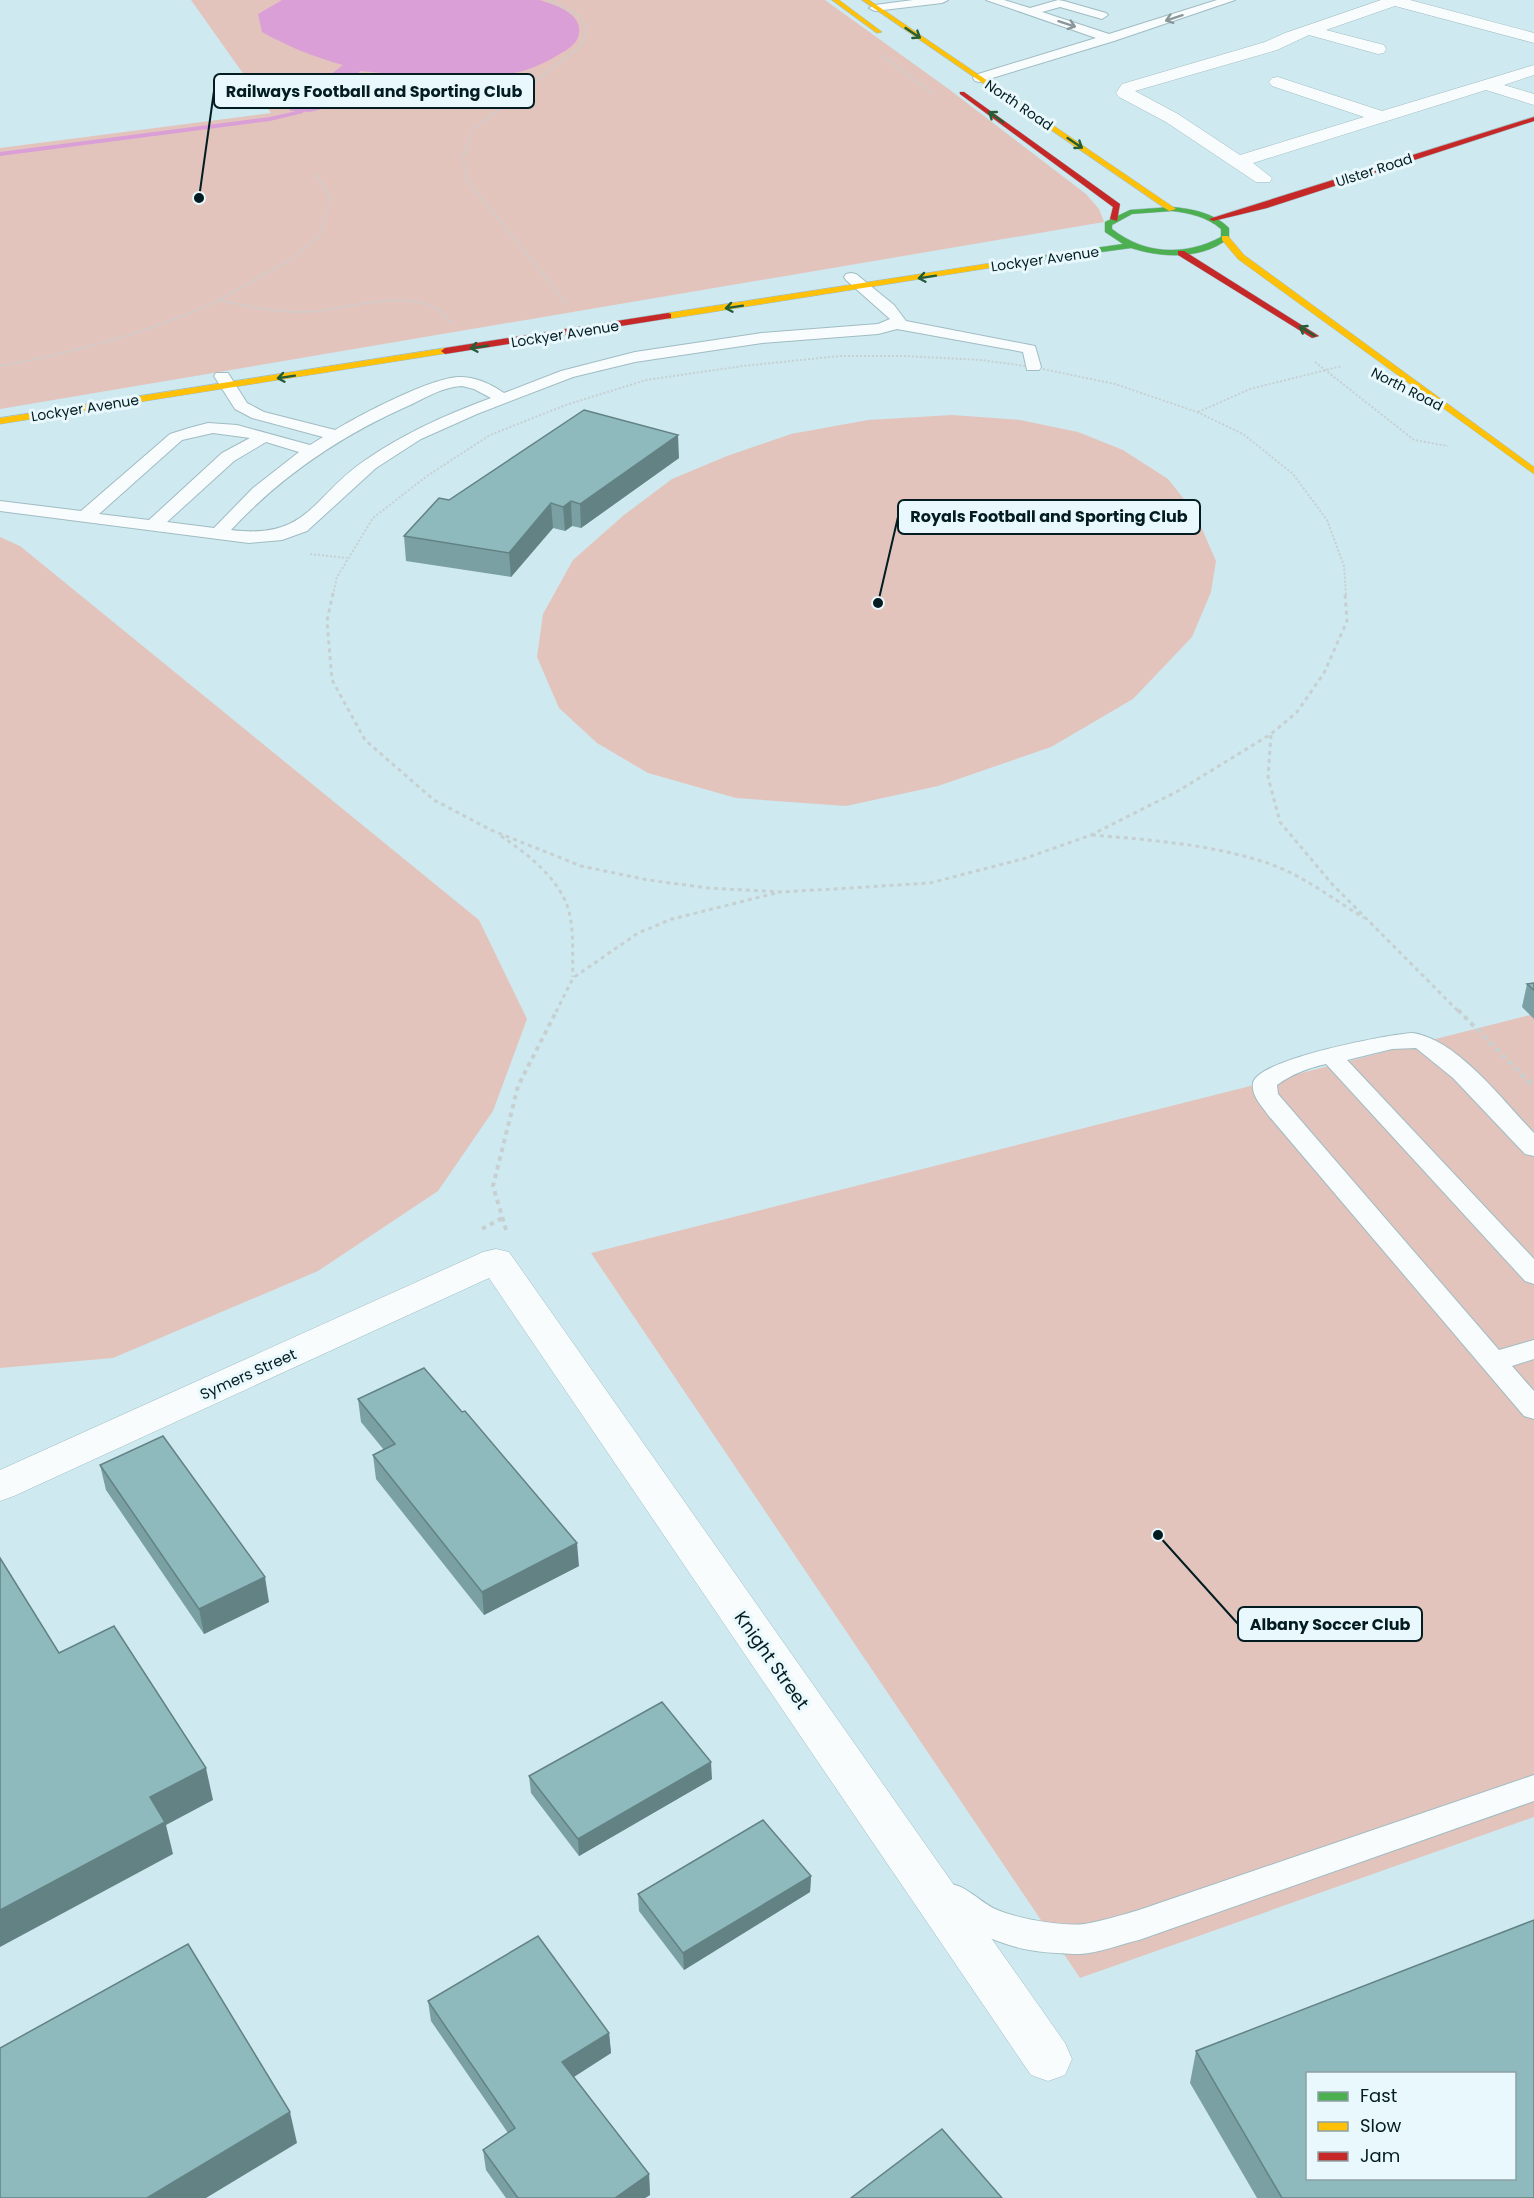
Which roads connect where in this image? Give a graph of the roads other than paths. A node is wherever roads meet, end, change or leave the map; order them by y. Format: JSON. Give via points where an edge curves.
{"nodes":[{"id":1,"x":836,"y":0,"type":"edge"},
{"id":2,"x":942,"y":0,"type":"edge"},
{"id":3,"x":992,"y":0,"type":"edge"},
{"id":4,"x":1229,"y":0,"type":"edge"},
{"id":5,"x":1396,"y":0,"type":"edge"},
{"id":6,"x":1055,"y":1,"type":"edge"},
{"id":7,"x":870,"y":4,"type":"edge"},
{"id":8,"x":1030,"y":12,"type":"junction"},
{"id":9,"x":1102,"y":15,"type":"dead end"},
{"id":10,"x":1309,"y":30,"type":"junction"},
{"id":11,"x":1529,"y":34,"type":"edge"},
{"id":12,"x":1110,"y":38,"type":"junction"},
{"id":13,"x":892,"y":41,"type":"dead end"},
{"id":14,"x":1378,"y":49,"type":"dead end"},
{"id":15,"x":1534,"y":70,"type":"edge"},
{"id":16,"x":979,"y":78,"type":"junction"},
{"id":17,"x":948,"y":82,"type":"dead end"},
{"id":18,"x":1278,"y":82,"type":"dead end"},
{"id":19,"x":1484,"y":84,"type":"junction"},
{"id":20,"x":1534,"y":100,"type":"edge"},
{"id":21,"x":1383,"y":118,"type":"junction"},
{"id":22,"x":1534,"y":119,"type":"edge"},
{"id":23,"x":1240,"y":161,"type":"junction"},
{"id":24,"x":1263,"y":178,"type":"dead end"},
{"id":25,"x":1172,"y":209,"type":"junction"},
{"id":26,"x":1213,"y":219,"type":"junction"},
{"id":27,"x":1111,"y":224,"type":"junction"},
{"id":28,"x":1225,"y":238,"type":"junction"},
{"id":29,"x":1130,"y":246,"type":"junction"},
{"id":30,"x":1181,"y":252,"type":"junction"},
{"id":31,"x":856,"y":282,"type":"junction"},
{"id":32,"x":896,"y":324,"type":"junction"},
{"id":33,"x":1328,"y":344,"type":"dead end"},
{"id":34,"x":1033,"y":366,"type":"road end"},
{"id":35,"x":1376,"y":374,"type":"dead end"},
{"id":36,"x":246,"y":378,"type":"junction"},
{"id":37,"x":226,"y":381,"type":"junction"},
{"id":38,"x":502,"y":398,"type":"junction"},
{"id":39,"x":0,"y":410,"type":"edge"},
{"id":40,"x":1450,"y":411,"type":"junction"},
{"id":41,"x":0,"y":422,"type":"edge"},
{"id":42,"x":343,"y":432,"type":"junction"},
{"id":43,"x":262,"y":438,"type":"junction"},
{"id":44,"x":310,"y":450,"type":"junction"},
{"id":45,"x":1534,"y":471,"type":"edge"},
{"id":46,"x":0,"y":506,"type":"edge"},
{"id":47,"x":85,"y":517,"type":"junction"},
{"id":48,"x":153,"y":526,"type":"junction"},
{"id":49,"x":218,"y":534,"type":"junction"},
{"id":50,"x":1331,"y":1056,"type":"junction"},
{"id":51,"x":1534,"y":1148,"type":"edge"},
{"id":52,"x":496,"y":1261,"type":"joint"},
{"id":53,"x":1534,"y":1275,"type":"edge"},
{"id":54,"x":1534,"y":1349,"type":"edge"},
{"id":55,"x":1493,"y":1362,"type":"junction"},
{"id":56,"x":1534,"y":1409,"type":"edge"},
{"id":57,"x":0,"y":1486,"type":"edge"},
{"id":58,"x":1534,"y":1788,"type":"edge"},
{"id":59,"x":927,"y":1883,"type":"junction"},
{"id":60,"x":1048,"y":2059,"type":"dead end"}],
"edges":[{"from":1,"to":13,"type":"main road"},
{"from":2,"to":7,"type":"lane"},
{"from":3,"to":8,"type":"lane"},
{"from":4,"to":12,"type":"lane","one_way":true},
{"from":5,"to":10,"type":"street"},
{"from":5,"to":11,"type":"street"},
{"from":6,"to":8,"type":"lane"},
{"from":6,"to":9,"type":"lane"},
{"from":7,"to":16,"type":"main road","name":"North Road","one_way":true},
{"from":8,"to":12,"type":"lane","one_way":true},
{"from":10,"to":14,"type":"street"},
{"from":10,"to":23,"type":"street","via":[[1271,46],[1128,88],[1125,93],[1172,117]]},
{"from":12,"to":16,"type":"lane"},
{"from":15,"to":19,"type":"street"},
{"from":16,"to":25,"type":"main road","name":"North Road","one_way":true},
{"from":27,"to":17,"type":"main road","name":"North Road","one_way":true,"via":[[1117,206]]},
{"from":18,"to":21,"type":"street"},
{"from":19,"to":20,"type":"street"},
{"from":19,"to":21,"type":"street"},
{"from":21,"to":23,"type":"street"},
{"from":22,"to":26,"type":"main road","name":"Ulster Road"},
{"from":23,"to":24,"type":"street"},
{"from":25,"to":26,"type":"main road"},
{"from":25,"to":27,"type":"main road","name":"Lockyer Avenue","via":[[1132,212]]},
{"from":26,"to":28,"type":"main road","name":"North Road","via":[[1225,228]]},
{"from":27,"to":29,"type":"main road","via":[[1111,236]]},
{"from":27,"to":31,"type":"main road","name":"Lockyer Avenue","via":[[1069,242]]},
{"from":28,"to":30,"type":"main road","via":[[1209,248]]},
{"from":28,"to":40,"type":"main road","name":"North Road","via":[[1241,257]]},
{"from":29,"to":30,"type":"main road"},
{"from":29,"to":31,"type":"main road","name":"Lockyer Avenue","one_way":true},
{"from":33,"to":30,"type":"main road","one_way":true},
{"from":31,"to":32,"type":"lane","via":[[889,308],[899,320]]},
{"from":31,"to":36,"type":"main road","name":"Lockyer Avenue","one_way":true},
{"from":31,"to":36,"type":"main road","name":"Lockyer Avenue","via":[[579,320]]},
{"from":32,"to":34,"type":"lane","via":[[1030,349]]},
{"from":32,"to":38,"type":"lane","via":[[646,355],[567,374]]},
{"from":35,"to":40,"type":"main road","name":"North Road"},
{"from":36,"to":37,"type":"main road","name":"Lockyer Avenue"},
{"from":36,"to":42,"type":"lane","via":[[255,398],[269,409]]},
{"from":37,"to":39,"type":"main road","name":"Lockyer Avenue"},
{"from":37,"to":41,"type":"main road","name":"Lockyer Avenue"},
{"from":37,"to":42,"type":"lane","via":[[241,406],[258,415]]},
{"from":38,"to":42,"type":"lane","via":[[481,386],[456,382],[386,409]]},
{"from":38,"to":49,"type":"lane","via":[[415,436],[388,453],[349,482],[301,527],[266,538]]},
{"from":40,"to":45,"type":"main road","name":"North Road"},
{"from":42,"to":44,"type":"lane"},
{"from":43,"to":44,"type":"lane"},
{"from":43,"to":47,"type":"lane","via":[[213,428],[176,437]]},
{"from":43,"to":48,"type":"lane","via":[[228,457]]},
{"from":44,"to":49,"type":"lane","via":[[240,508]]},
{"from":46,"to":47,"type":"lane"},
{"from":47,"to":48,"type":"lane"},
{"from":48,"to":49,"type":"lane"},
{"from":50,"to":51,"type":"lane","via":[[1393,1042],[1422,1042],[1444,1056]]},
{"from":50,"to":53,"type":"lane"},
{"from":50,"to":55,"type":"lane","via":[[1280,1070],[1265,1082],[1266,1095]]},
{"from":52,"to":57,"type":"street","name":"Symers Street"},
{"from":52,"to":59,"type":"street","name":"Knight Street"},
{"from":54,"to":55,"type":"lane"},
{"from":55,"to":56,"type":"lane"},
{"from":58,"to":59,"type":"lane","via":[[1139,1925],[1082,1939],[1018,1933],[981,1918]]},
{"from":59,"to":60,"type":"street","name":"Knight Street"}]}
